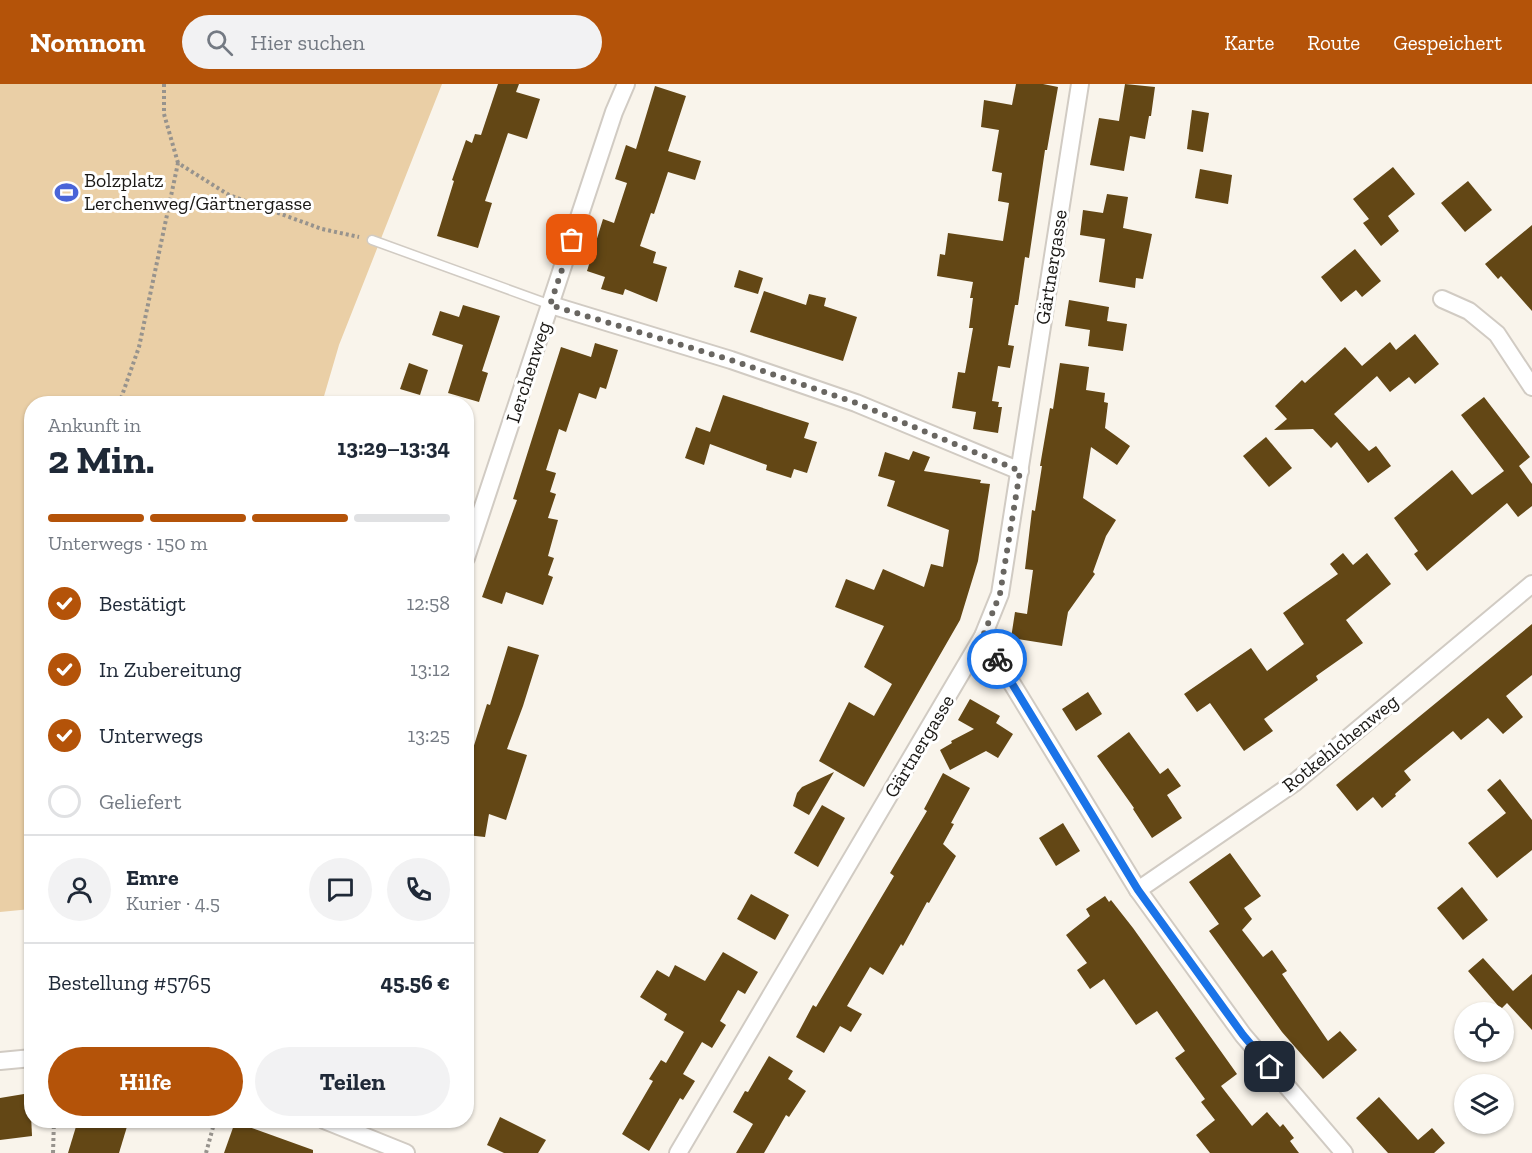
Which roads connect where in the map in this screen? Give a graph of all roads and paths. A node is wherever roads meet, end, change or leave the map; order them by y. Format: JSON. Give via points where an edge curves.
{"nodes":[{"id":1,"x":164,"y":84,"type":"edge"},
{"id":2,"x":626,"y":84,"type":"edge"},
{"id":3,"x":1080,"y":84,"type":"edge"},
{"id":4,"x":178,"y":163,"type":"junction"},
{"id":5,"x":372,"y":240,"type":"joint"},
{"id":6,"x":1442,"y":299,"type":"dead end"},
{"id":7,"x":550,"y":305,"type":"junction"},
{"id":8,"x":1532,"y":387,"type":"edge"},
{"id":9,"x":122,"y":396,"type":"edge"},
{"id":10,"x":1020,"y":471,"type":"junction"},
{"id":11,"x":474,"y":534,"type":"edge"},
{"id":12,"x":1532,"y":584,"type":"edge"},
{"id":13,"x":983,"y":636,"type":"junction"},
{"id":14,"x":1138,"y":890,"type":"junction"},
{"id":15,"x":24,"y":1059,"type":"edge"},
{"id":16,"x":0,"y":1061,"type":"edge"},
{"id":17,"x":54,"y":1128,"type":"edge"},
{"id":18,"x":213,"y":1128,"type":"edge"},
{"id":19,"x":344,"y":1128,"type":"edge"},
{"id":20,"x":53,"y":1153,"type":"edge"},
{"id":21,"x":206,"y":1153,"type":"edge"},
{"id":22,"x":406,"y":1153,"type":"edge"},
{"id":23,"x":678,"y":1153,"type":"edge"},
{"id":24,"x":1344,"y":1153,"type":"edge"}],
"edges":[{"from":1,"to":4,"type":"path","via":[[164,114]]},
{"from":2,"to":7,"type":"street","name":"Lerchenweg"},
{"from":3,"to":10,"type":"street","name":"Gärtnergasse"},
{"from":4,"to":5,"type":"path","via":[[229,195],[322,229]]},
{"from":4,"to":9,"type":"path","via":[[139,347]]},
{"from":5,"to":7,"type":"lane"},
{"from":6,"to":8,"type":"street","via":[[1468,311],[1497,334]]},
{"from":7,"to":10,"type":"street","via":[[856,403]]},
{"from":7,"to":11,"type":"street","name":"Lerchenweg"},
{"from":10,"to":13,"type":"street","name":"Gärtnergasse","via":[[1000,594]]},
{"from":12,"to":14,"type":"street","name":"Rotkehlchenweg","via":[[1294,783]]},
{"from":13,"to":14,"type":"street"},
{"from":13,"to":23,"type":"street","name":"Gärtnergasse"},
{"from":14,"to":24,"type":"street","via":[[1243,1035]]},
{"from":15,"to":16,"type":"street"},
{"from":17,"to":20,"type":"path"},
{"from":18,"to":21,"type":"path"},
{"from":19,"to":22,"type":"street"}]}
